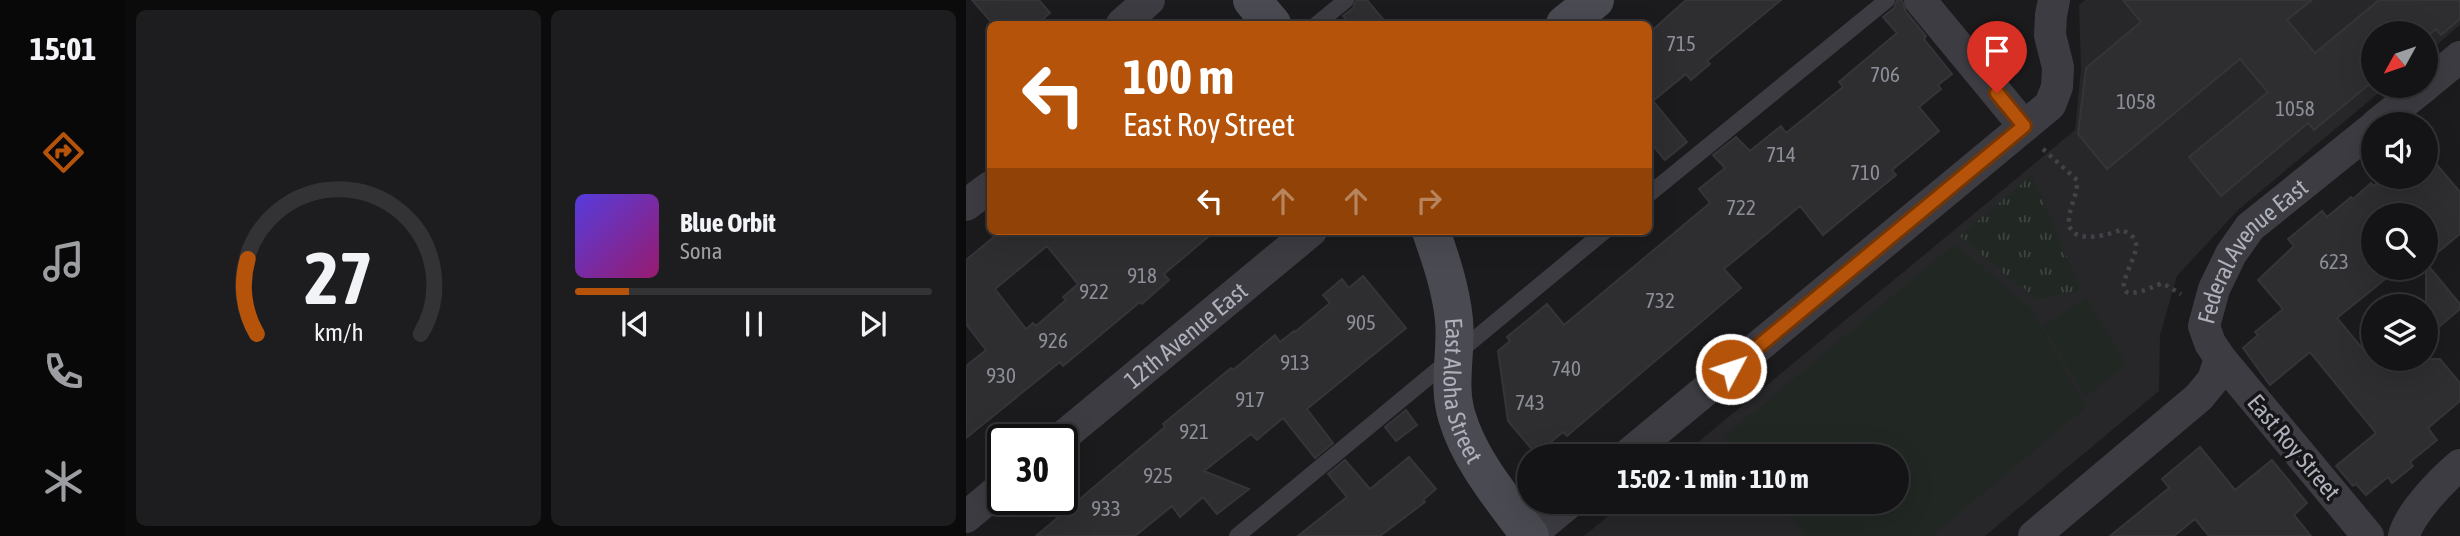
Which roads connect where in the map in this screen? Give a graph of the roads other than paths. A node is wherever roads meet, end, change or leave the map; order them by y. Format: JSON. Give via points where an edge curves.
{"nodes":[{"id":1,"x":1149,"y":0,"type":"edge"},
{"id":2,"x":1252,"y":0,"type":"edge"},
{"id":3,"x":1346,"y":0,"type":"edge"},
{"id":4,"x":1595,"y":0,"type":"edge"},
{"id":5,"x":1887,"y":0,"type":"edge"},
{"id":6,"x":1920,"y":0,"type":"edge"},
{"id":7,"x":2054,"y":0,"type":"edge"},
{"id":8,"x":1125,"y":21,"type":"edge"},
{"id":9,"x":1270,"y":21,"type":"edge"},
{"id":10,"x":1321,"y":21,"type":"edge"},
{"id":11,"x":1569,"y":21,"type":"edge"},
{"id":12,"x":2460,"y":57,"type":"edge"},
{"id":13,"x":2438,"y":75,"type":"edge"},
{"id":14,"x":2409,"y":98,"type":"edge"},
{"id":15,"x":2392,"y":112,"type":"edge"},
{"id":16,"x":2034,"y":138,"type":"junction"},
{"id":17,"x":2361,"y":138,"type":"edge"},
{"id":18,"x":987,"y":189,"type":"edge"},
{"id":19,"x":1652,"y":192,"type":"edge"},
{"id":20,"x":966,"y":205,"type":"edge"},
{"id":21,"x":1306,"y":235,"type":"edge"},
{"id":22,"x":1431,"y":235,"type":"edge"},
{"id":23,"x":1600,"y":235,"type":"edge"},
{"id":24,"x":1453,"y":358,"type":"junction"},
{"id":25,"x":2220,"y":358,"type":"junction"},
{"id":26,"x":1078,"y":424,"type":"edge"},
{"id":27,"x":1642,"y":444,"type":"edge"},
{"id":28,"x":2460,"y":465,"type":"edge"},
{"id":29,"x":987,"y":499,"type":"edge"},
{"id":30,"x":1556,"y":514,"type":"edge"},
{"id":31,"x":966,"y":517,"type":"edge"},
{"id":32,"x":1237,"y":536,"type":"edge"},
{"id":33,"x":1530,"y":536,"type":"edge"},
{"id":34,"x":2034,"y":536,"type":"edge"},
{"id":35,"x":2368,"y":536,"type":"edge"},
{"id":36,"x":2404,"y":536,"type":"edge"}],
"edges":[{"from":1,"to":8,"type":"street"},
{"from":2,"to":9,"type":"street"},
{"from":3,"to":10,"type":"lane"},
{"from":4,"to":11,"type":"street"},
{"from":5,"to":19,"type":"lane"},
{"from":6,"to":16,"type":"street"},
{"from":7,"to":16,"type":"street","via":[[2050,35],[2059,67],[2057,87]]},
{"from":12,"to":13,"type":"street"},
{"from":14,"to":15,"type":"street"},
{"from":16,"to":27,"type":"street"},
{"from":17,"to":25,"type":"street","name":"Federal Avenue East","via":[[2250,227],[2231,254],[2214,289],[2204,326]]},
{"from":18,"to":20,"type":"street"},
{"from":21,"to":26,"type":"street","name":"12th Avenue East"},
{"from":22,"to":24,"type":"street","name":"East Aloha Street","via":[[1448,280]]},
{"from":23,"to":24,"type":"lane"},
{"from":24,"to":32,"type":"lane"},
{"from":24,"to":33,"type":"street","name":"East Aloha Street","via":[[1456,415],[1467,443]]},
{"from":25,"to":34,"type":"street","name":"Federal Avenue East","via":[[2213,380],[2199,397]]},
{"from":25,"to":35,"type":"street","name":"East Roy Street"},
{"from":28,"to":36,"type":"street","via":[[2408,524]]},
{"from":29,"to":31,"type":"street"},
{"from":30,"to":33,"type":"street"}]}
